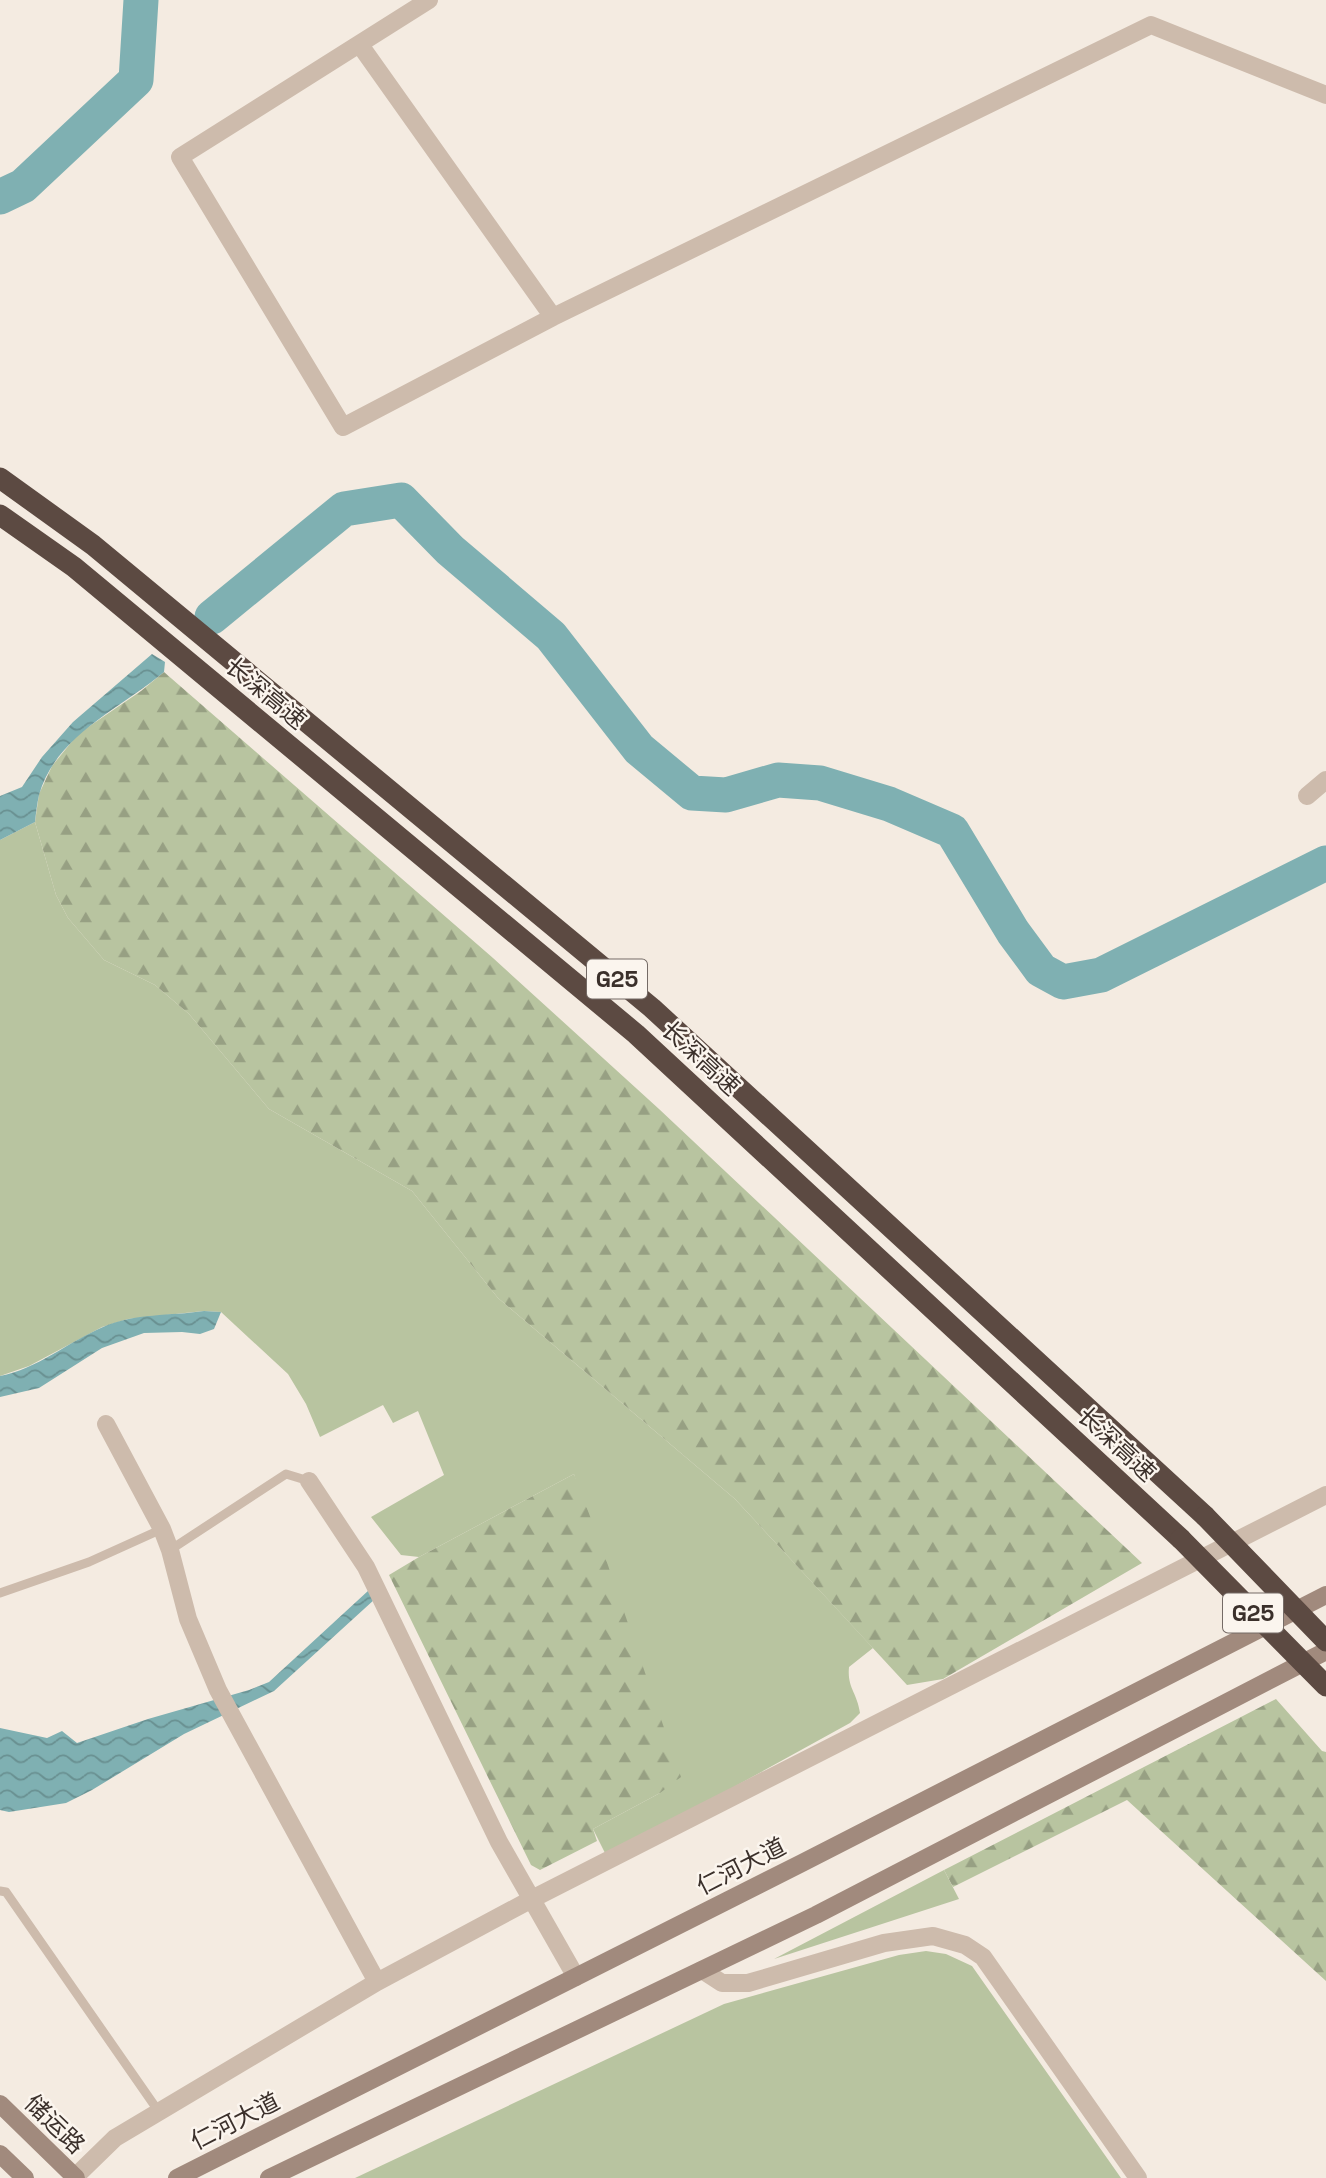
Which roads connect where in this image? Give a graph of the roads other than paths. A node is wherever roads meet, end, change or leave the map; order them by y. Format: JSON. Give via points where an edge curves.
{"nodes":[{"id":1,"x":429,"y":0,"type":"edge"},
{"id":2,"x":360,"y":45,"type":"junction"},
{"id":3,"x":1326,"y":95,"type":"edge"},
{"id":4,"x":552,"y":317,"type":"junction"},
{"id":5,"x":0,"y":478,"type":"edge"},
{"id":6,"x":0,"y":515,"type":"edge"},
{"id":7,"x":1326,"y":780,"type":"edge"},
{"id":8,"x":1307,"y":796,"type":"dead end"},
{"id":9,"x":106,"y":1424,"type":"dead end"},
{"id":10,"x":309,"y":1481,"type":"joint"},
{"id":11,"x":1326,"y":1495,"type":"edge"},
{"id":12,"x":162,"y":1528,"type":"junction"},
{"id":13,"x":170,"y":1550,"type":"junction"},
{"id":14,"x":0,"y":1593,"type":"edge"},
{"id":15,"x":1326,"y":1595,"type":"edge"},
{"id":16,"x":1326,"y":1641,"type":"edge"},
{"id":17,"x":1326,"y":1651,"type":"edge"},
{"id":18,"x":1326,"y":1686,"type":"edge"},
{"id":19,"x":0,"y":1891,"type":"edge"},
{"id":20,"x":532,"y":1899,"type":"junction"},
{"id":21,"x":702,"y":1970,"type":"junction"},
{"id":22,"x":576,"y":1977,"type":"junction"},
{"id":23,"x":376,"y":1982,"type":"junction"},
{"id":24,"x":0,"y":2105,"type":"edge"},
{"id":25,"x":159,"y":2112,"type":"junction"},
{"id":26,"x":0,"y":2154,"type":"edge"},
{"id":27,"x":25,"y":2178,"type":"edge"},
{"id":28,"x":75,"y":2178,"type":"edge"},
{"id":29,"x":177,"y":2178,"type":"edge"},
{"id":30,"x":269,"y":2178,"type":"edge"},
{"id":31,"x":1138,"y":2178,"type":"edge"}],
"edges":[{"from":1,"to":2,"type":"street"},
{"from":2,"to":4,"type":"street"},
{"from":2,"to":4,"type":"street","via":[[180,157],[344,427]]},
{"from":3,"to":4,"type":"street","via":[[1151,25]]},
{"from":5,"to":16,"type":"highway","name":"长深高速","number":"G25","bridge":true,"via":[[93,545],[652,1008],[1205,1516]]},
{"from":6,"to":18,"type":"highway","name":"长深高速","number":"G25","bridge":true,"via":[[74,567],[636,1034],[1181,1539]]},
{"from":7,"to":8,"type":"street"},
{"from":9,"to":12,"type":"street"},
{"from":10,"to":13,"type":"lane","via":[[286,1474]]},
{"from":10,"to":20,"type":"street","via":[[366,1567],[499,1842]]},
{"from":11,"to":20,"type":"street"},
{"from":12,"to":13,"type":"street"},
{"from":12,"to":14,"type":"lane","via":[[89,1562]]},
{"from":13,"to":23,"type":"street","via":[[188,1619],[218,1690]]},
{"from":15,"to":22,"type":"main road","name":"仁河大道"},
{"from":17,"to":21,"type":"main road"},
{"from":19,"to":25,"type":"lane","via":[[6,1892]]},
{"from":20,"to":22,"type":"street"},
{"from":20,"to":23,"type":"street"},
{"from":21,"to":30,"type":"main road"},
{"from":21,"to":31,"type":"street","via":[[722,1983],[748,1983],[884,1943],[933,1936],[964,1945],[983,1957]]},
{"from":22,"to":29,"type":"main road","name":"仁河大道"},
{"from":23,"to":25,"type":"street"},
{"from":24,"to":28,"type":"main road","name":"储运路"},
{"from":25,"to":28,"type":"street","via":[[115,2138]]},
{"from":26,"to":27,"type":"main road"}]}
